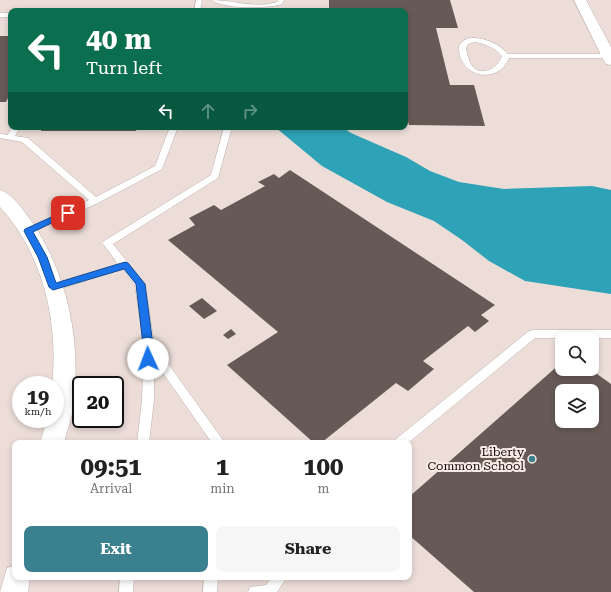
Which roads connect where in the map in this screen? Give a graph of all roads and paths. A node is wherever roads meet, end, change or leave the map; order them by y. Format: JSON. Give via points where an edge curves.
{"nodes":[{"id":1,"x":214,"y":0,"type":"edge"},
{"id":2,"x":281,"y":0,"type":"edge"},
{"id":3,"x":580,"y":0,"type":"edge"},
{"id":4,"x":506,"y":56,"type":"junction"},
{"id":5,"x":610,"y":58,"type":"edge"},
{"id":6,"x":14,"y":130,"type":"edge"},
{"id":7,"x":173,"y":130,"type":"edge"},
{"id":8,"x":227,"y":130,"type":"edge"},
{"id":9,"x":0,"y":136,"type":"edge"},
{"id":10,"x":11,"y":137,"type":"junction"},
{"id":11,"x":0,"y":196,"type":"edge"},
{"id":12,"x":95,"y":201,"type":"junction"},
{"id":13,"x":28,"y":231,"type":"junction"},
{"id":14,"x":125,"y":265,"type":"junction"},
{"id":15,"x":53,"y":287,"type":"junction"},
{"id":16,"x":611,"y":334,"type":"edge"},
{"id":17,"x":149,"y":345,"type":"junction"},
{"id":18,"x":53,"y":440,"type":"edge"},
{"id":19,"x":143,"y":440,"type":"edge"},
{"id":20,"x":217,"y":440,"type":"edge"},
{"id":21,"x":404,"y":440,"type":"edge"},
{"id":22,"x":16,"y":580,"type":"edge"},
{"id":23,"x":128,"y":580,"type":"edge"},
{"id":24,"x":211,"y":580,"type":"edge"},
{"id":25,"x":278,"y":580,"type":"edge"},
{"id":26,"x":14,"y":592,"type":"edge"},
{"id":27,"x":126,"y":592,"type":"edge"},
{"id":28,"x":210,"y":592,"type":"edge"},
{"id":29,"x":255,"y":592,"type":"edge"}],
"edges":[{"from":1,"to":2,"type":"lane","via":[[264,6],[274,6]]},
{"from":3,"to":5,"type":"street"},
{"from":4,"to":4,"type":"lane","via":[[497,47],[477,40],[467,41],[462,47],[467,66],[477,72],[496,69],[505,62]]},
{"from":4,"to":5,"type":"lane"},
{"from":6,"to":10,"type":"lane"},
{"from":7,"to":12,"type":"lane","via":[[159,167]]},
{"from":8,"to":14,"type":"lane","via":[[214,176],[107,242]]},
{"from":9,"to":10,"type":"lane"},
{"from":10,"to":12,"type":"lane","via":[[25,140]]},
{"from":11,"to":13,"type":"street"},
{"from":12,"to":13,"type":"lane"},
{"from":13,"to":15,"type":"street","via":[[42,257]]},
{"from":14,"to":15,"type":"lane"},
{"from":14,"to":17,"type":"lane","via":[[140,284]]},
{"from":15,"to":18,"type":"street","via":[[62,334],[64,370],[61,409]]},
{"from":16,"to":21,"type":"lane","via":[[533,334]]},
{"from":17,"to":19,"type":"lane","via":[[148,400]]},
{"from":17,"to":20,"type":"lane"},
{"from":22,"to":26,"type":"street"},
{"from":23,"to":27,"type":"lane"},
{"from":24,"to":28,"type":"lane"},
{"from":25,"to":29,"type":"lane","via":[[269,591]]}]}
